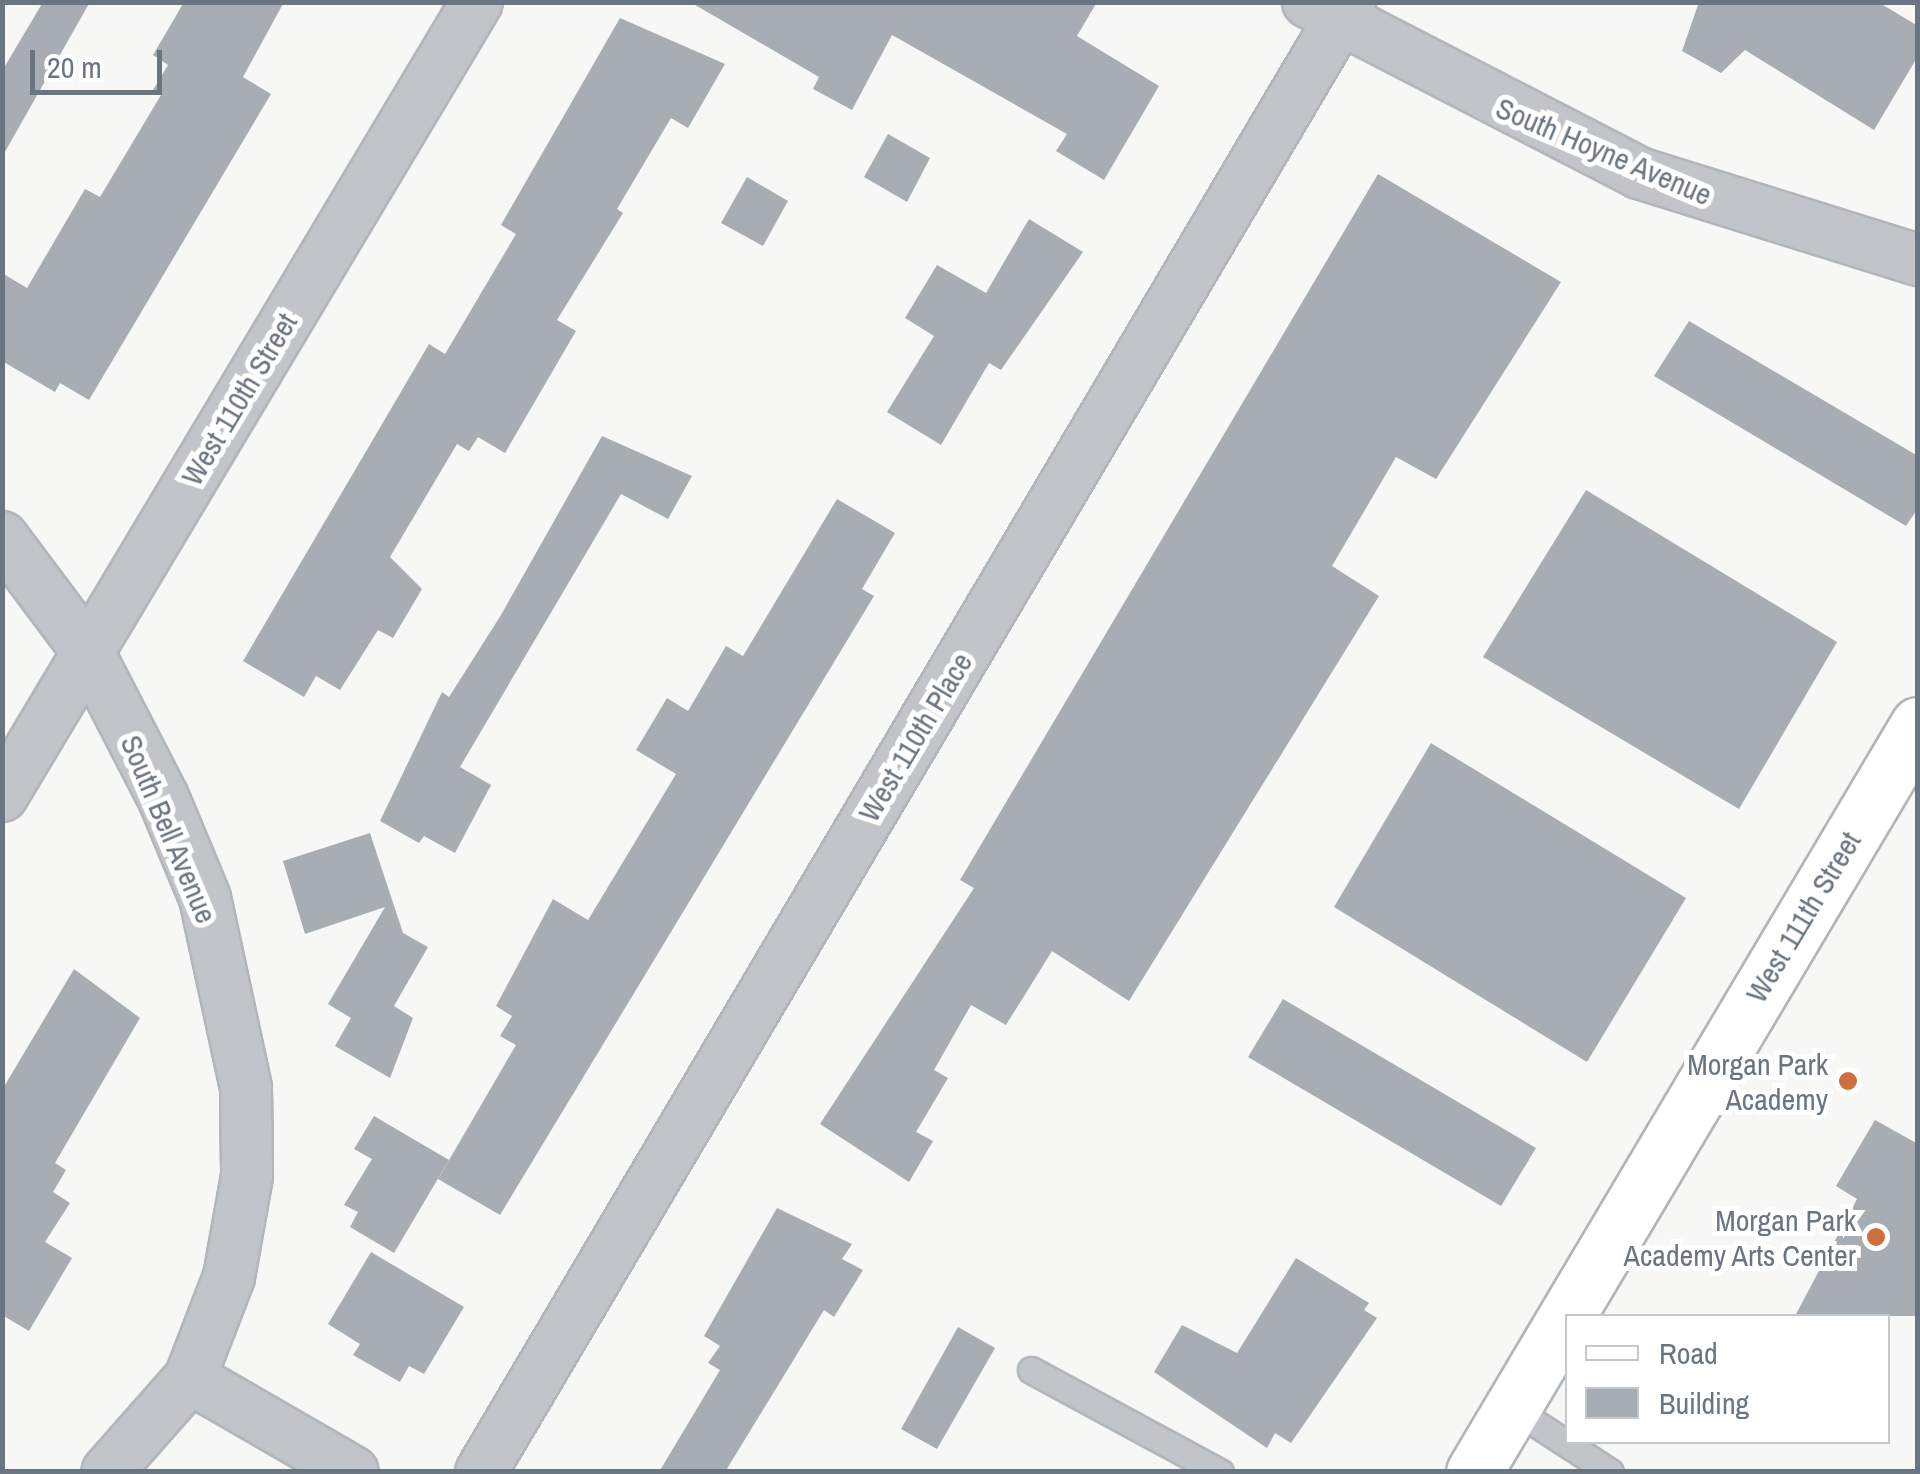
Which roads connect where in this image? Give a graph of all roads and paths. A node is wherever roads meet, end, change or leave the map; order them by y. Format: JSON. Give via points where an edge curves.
{"nodes":[{"id":1,"x":477,"y":2,"type":"edge"},
{"id":2,"x":1332,"y":9,"type":"edge"},
{"id":3,"x":1918,"y":260,"type":"edge"},
{"id":4,"x":2,"y":536,"type":"edge"},
{"id":5,"x":88,"y":652,"type":"junction"},
{"id":6,"x":1914,"y":737,"type":"edge"},
{"id":7,"x":2,"y":796,"type":"edge"},
{"id":8,"x":1568,"y":1314,"type":"edge"},
{"id":9,"x":1565,"y":1320,"type":"edge"},
{"id":10,"x":1031,"y":1370,"type":"dead end"},
{"id":11,"x":190,"y":1378,"type":"junction"},
{"id":12,"x":1512,"y":1408,"type":"junction"},
{"id":13,"x":1565,"y":1443,"type":"edge"},
{"id":14,"x":1567,"y":1444,"type":"edge"},
{"id":15,"x":107,"y":1472,"type":"edge"},
{"id":16,"x":353,"y":1472,"type":"edge"},
{"id":17,"x":481,"y":1472,"type":"edge"},
{"id":18,"x":1220,"y":1472,"type":"edge"},
{"id":19,"x":1474,"y":1472,"type":"edge"},
{"id":20,"x":1610,"y":1472,"type":"edge"}],
"edges":[{"from":1,"to":5,"type":"street","name":"West 110th Street"},
{"from":2,"to":3,"type":"street","name":"South Hoyne Avenue","via":[[1639,173]]},
{"from":2,"to":17,"type":"street","name":"West 110th Place"},
{"from":4,"to":5,"type":"street","name":"South Bell Avenue"},
{"from":5,"to":7,"type":"street","name":"West 110th Street"},
{"from":5,"to":11,"type":"street","name":"South Bell Avenue","via":[[204,898],[246,1088],[246,1176],[228,1277]]},
{"from":6,"to":8,"type":"main road","name":"West 111th Street"},
{"from":9,"to":12,"type":"main road","name":"West 111th Street"},
{"from":10,"to":18,"type":"lane"},
{"from":11,"to":15,"type":"street"},
{"from":11,"to":16,"type":"street"},
{"from":12,"to":13,"type":"lane"},
{"from":12,"to":19,"type":"main road","name":"West 111th Street"},
{"from":14,"to":20,"type":"lane"}]}
